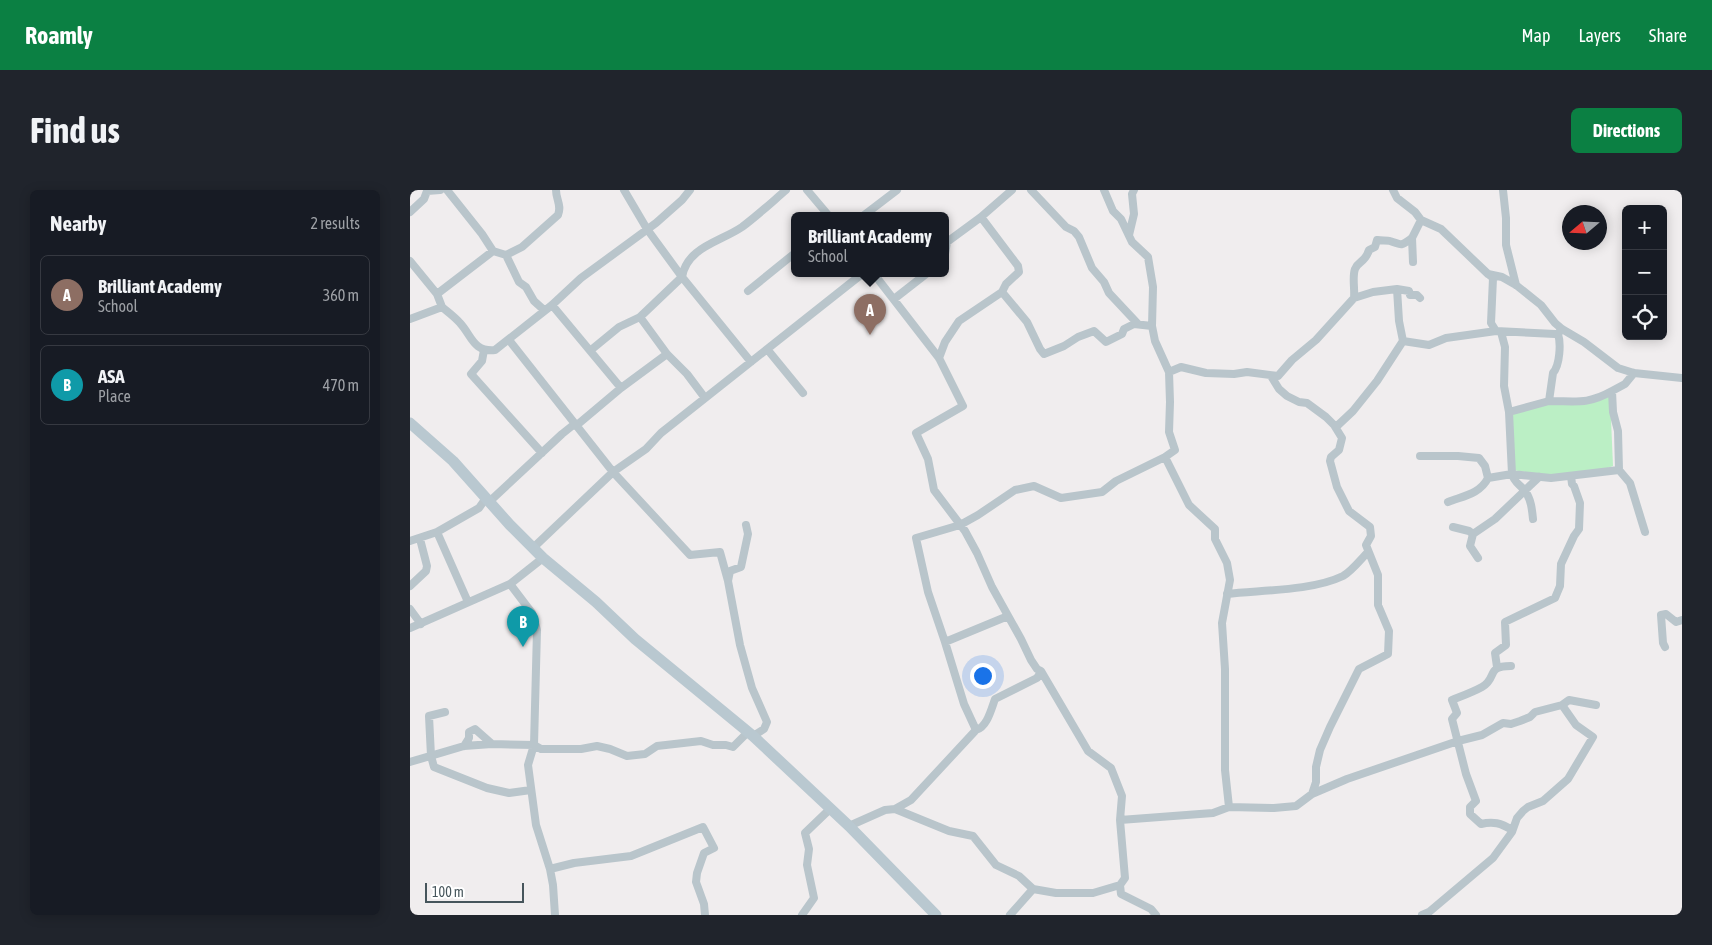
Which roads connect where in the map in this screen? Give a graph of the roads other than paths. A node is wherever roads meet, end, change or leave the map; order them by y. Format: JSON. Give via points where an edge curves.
{"nodes":[{"id":1,"x":440,"y":190,"type":"edge"},
{"id":2,"x":447,"y":190,"type":"edge"},
{"id":3,"x":556,"y":190,"type":"edge"},
{"id":4,"x":624,"y":190,"type":"edge"},
{"id":5,"x":690,"y":190,"type":"edge"},
{"id":6,"x":786,"y":190,"type":"edge"},
{"id":7,"x":807,"y":190,"type":"edge"},
{"id":8,"x":897,"y":190,"type":"edge"},
{"id":9,"x":1012,"y":190,"type":"edge"},
{"id":10,"x":1031,"y":190,"type":"edge"},
{"id":11,"x":1104,"y":190,"type":"edge"},
{"id":12,"x":1134,"y":190,"type":"edge"},
{"id":13,"x":1392,"y":190,"type":"edge"},
{"id":14,"x":1503,"y":190,"type":"edge"},
{"id":15,"x":410,"y":212,"type":"edge"},
{"id":16,"x":826,"y":212,"type":"edge"},
{"id":17,"x":868,"y":212,"type":"edge"},
{"id":18,"x":981,"y":217,"type":"junction"},
{"id":19,"x":1421,"y":220,"type":"junction"},
{"id":20,"x":647,"y":229,"type":"junction"},
{"id":21,"x":1129,"y":235,"type":"junction"},
{"id":22,"x":1412,"y":238,"type":"junction"},
{"id":23,"x":949,"y":240,"type":"edge"},
{"id":24,"x":493,"y":251,"type":"junction"},
{"id":25,"x":506,"y":255,"type":"junction"},
{"id":26,"x":791,"y":256,"type":"edge"},
{"id":27,"x":410,"y":261,"type":"edge"},
{"id":28,"x":1413,"y":262,"type":"dead end"},
{"id":29,"x":1488,"y":274,"type":"junction"},
{"id":30,"x":682,"y":277,"type":"junction"},
{"id":31,"x":858,"y":277,"type":"edge"},
{"id":32,"x":876,"y":277,"type":"edge"},
{"id":33,"x":922,"y":277,"type":"edge"},
{"id":34,"x":1516,"y":285,"type":"junction"},
{"id":35,"x":1397,"y":289,"type":"junction"},
{"id":36,"x":748,"y":290,"type":"dead end"},
{"id":37,"x":1002,"y":292,"type":"junction"},
{"id":38,"x":437,"y":294,"type":"junction"},
{"id":39,"x":894,"y":298,"type":"junction"},
{"id":40,"x":1354,"y":298,"type":"junction"},
{"id":41,"x":1420,"y":298,"type":"dead end"},
{"id":42,"x":552,"y":305,"type":"junction"},
{"id":43,"x":442,"y":307,"type":"junction"},
{"id":44,"x":544,"y":310,"type":"junction"},
{"id":45,"x":640,"y":317,"type":"junction"},
{"id":46,"x":410,"y":319,"type":"edge"},
{"id":47,"x":1138,"y":324,"type":"junction"},
{"id":48,"x":1152,"y":326,"type":"junction"},
{"id":49,"x":1498,"y":331,"type":"junction"},
{"id":50,"x":1560,"y":332,"type":"junction"},
{"id":51,"x":509,"y":340,"type":"junction"},
{"id":52,"x":1403,"y":341,"type":"junction"},
{"id":53,"x":767,"y":349,"type":"junction"},
{"id":54,"x":484,"y":350,"type":"junction"},
{"id":55,"x":591,"y":350,"type":"junction"},
{"id":56,"x":668,"y":354,"type":"junction"},
{"id":57,"x":939,"y":358,"type":"junction"},
{"id":58,"x":751,"y":362,"type":"junction"},
{"id":59,"x":1169,"y":372,"type":"junction"},
{"id":60,"x":1634,"y":373,"type":"junction"},
{"id":61,"x":1271,"y":376,"type":"junction"},
{"id":62,"x":1682,"y":378,"type":"edge"},
{"id":63,"x":621,"y":388,"type":"junction"},
{"id":64,"x":1612,"y":391,"type":"junction"},
{"id":65,"x":803,"y":393,"type":"dead end"},
{"id":66,"x":705,"y":398,"type":"junction"},
{"id":67,"x":1549,"y":401,"type":"junction"},
{"id":68,"x":1509,"y":412,"type":"junction"},
{"id":69,"x":410,"y":423,"type":"edge"},
{"id":70,"x":577,"y":425,"type":"junction"},
{"id":71,"x":1336,"y":427,"type":"junction"},
{"id":72,"x":542,"y":453,"type":"junction"},
{"id":73,"x":1420,"y":456,"type":"dead end"},
{"id":74,"x":1165,"y":457,"type":"junction"},
{"id":75,"x":1619,"y":470,"type":"junction"},
{"id":76,"x":613,"y":472,"type":"junction"},
{"id":77,"x":1512,"y":474,"type":"junction"},
{"id":78,"x":1571,"y":476,"type":"junction"},
{"id":79,"x":1539,"y":477,"type":"junction"},
{"id":80,"x":1488,"y":478,"type":"junction"},
{"id":81,"x":1524,"y":490,"type":"junction"},
{"id":82,"x":488,"y":500,"type":"junction"},
{"id":83,"x":1448,"y":502,"type":"dead end"},
{"id":84,"x":1533,"y":519,"type":"dead end"},
{"id":85,"x":960,"y":524,"type":"junction"},
{"id":86,"x":746,"y":525,"type":"dead end"},
{"id":87,"x":1453,"y":527,"type":"dead end"},
{"id":88,"x":437,"y":532,"type":"junction"},
{"id":89,"x":1645,"y":532,"type":"dead end"},
{"id":90,"x":1473,"y":534,"type":"junction"},
{"id":91,"x":420,"y":539,"type":"junction"},
{"id":92,"x":410,"y":542,"type":"edge"},
{"id":93,"x":534,"y":547,"type":"junction"},
{"id":94,"x":1368,"y":552,"type":"junction"},
{"id":95,"x":543,"y":558,"type":"junction"},
{"id":96,"x":1478,"y":558,"type":"dead end"},
{"id":97,"x":728,"y":581,"type":"junction"},
{"id":98,"x":510,"y":584,"type":"junction"},
{"id":99,"x":410,"y":586,"type":"edge"},
{"id":100,"x":1227,"y":594,"type":"junction"},
{"id":101,"x":468,"y":602,"type":"junction"},
{"id":102,"x":410,"y":609,"type":"edge"},
{"id":103,"x":1008,"y":616,"type":"junction"},
{"id":104,"x":1682,"y":620,"type":"edge"},
{"id":105,"x":421,"y":624,"type":"junction"},
{"id":106,"x":410,"y":628,"type":"edge"},
{"id":107,"x":945,"y":642,"type":"junction"},
{"id":108,"x":1665,"y":647,"type":"dead end"},
{"id":109,"x":1511,"y":666,"type":"dead end"},
{"id":110,"x":1497,"y":667,"type":"junction"},
{"id":111,"x":1041,"y":672,"type":"junction"},
{"id":112,"x":1596,"y":705,"type":"dead end"},
{"id":113,"x":1562,"y":706,"type":"junction"},
{"id":114,"x":445,"y":712,"type":"dead end"},
{"id":115,"x":976,"y":730,"type":"junction"},
{"id":116,"x":750,"y":734,"type":"junction"},
{"id":117,"x":1458,"y":741,"type":"junction"},
{"id":118,"x":492,"y":744,"type":"junction"},
{"id":119,"x":534,"y":745,"type":"junction"},
{"id":120,"x":464,"y":746,"type":"junction"},
{"id":121,"x":431,"y":756,"type":"junction"},
{"id":122,"x":410,"y":762,"type":"edge"},
{"id":123,"x":531,"y":790,"type":"junction"},
{"id":124,"x":1312,"y":794,"type":"junction"},
{"id":125,"x":1229,"y":807,"type":"junction"},
{"id":126,"x":830,"y":809,"type":"junction"},
{"id":127,"x":895,"y":809,"type":"junction"},
{"id":128,"x":1120,"y":820,"type":"junction"},
{"id":129,"x":849,"y":826,"type":"junction"},
{"id":130,"x":1512,"y":830,"type":"junction"},
{"id":131,"x":550,"y":870,"type":"junction"},
{"id":132,"x":1120,"y":885,"type":"junction"},
{"id":133,"x":1033,"y":889,"type":"junction"},
{"id":134,"x":555,"y":915,"type":"edge"},
{"id":135,"x":705,"y":915,"type":"edge"},
{"id":136,"x":802,"y":915,"type":"edge"},
{"id":137,"x":936,"y":915,"type":"edge"},
{"id":138,"x":1010,"y":915,"type":"edge"},
{"id":139,"x":1156,"y":915,"type":"edge"},
{"id":140,"x":1422,"y":915,"type":"edge"}],
"edges":[{"from":1,"to":15,"type":"street","via":[[427,191],[424,199]]},
{"from":2,"to":24,"type":"street"},
{"from":3,"to":25,"type":"street","via":[[560,204],[558,215],[522,247]]},
{"from":4,"to":20,"type":"street"},
{"from":5,"to":20,"type":"street"},
{"from":6,"to":30,"type":"street","via":[[741,227],[700,249],[684,268]]},
{"from":7,"to":16,"type":"street"},
{"from":8,"to":17,"type":"street"},
{"from":9,"to":18,"type":"street"},
{"from":10,"to":47,"type":"street","via":[[1079,237],[1092,268],[1109,293]]},
{"from":11,"to":21,"type":"street"},
{"from":12,"to":21,"type":"street","via":[[1134,214]]},
{"from":13,"to":19,"type":"street"},
{"from":14,"to":34,"type":"street","via":[[1506,244]]},
{"from":18,"to":23,"type":"street"},
{"from":18,"to":37,"type":"street","via":[[1020,270]]},
{"from":19,"to":22,"type":"street"},
{"from":19,"to":29,"type":"street","via":[[1440,229]]},
{"from":20,"to":30,"type":"street"},
{"from":20,"to":42,"type":"street","via":[[581,278]]},
{"from":21,"to":48,"type":"street","via":[[1148,257],[1153,287]]},
{"from":22,"to":28,"type":"street"},
{"from":22,"to":40,"type":"street","via":[[1398,245],[1377,240],[1366,260],[1354,272]]},
{"from":24,"to":25,"type":"street"},
{"from":24,"to":38,"type":"street"},
{"from":25,"to":44,"type":"street","via":[[519,282]]},
{"from":26,"to":36,"type":"street"},
{"from":27,"to":38,"type":"street"},
{"from":29,"to":34,"type":"street"},
{"from":29,"to":49,"type":"street","via":[[1493,278],[1492,323]]},
{"from":30,"to":45,"type":"street"},
{"from":30,"to":58,"type":"street"},
{"from":31,"to":53,"type":"street"},
{"from":32,"to":39,"type":"street"},
{"from":33,"to":39,"type":"street"},
{"from":34,"to":50,"type":"street","via":[[1541,305]]},
{"from":35,"to":40,"type":"street"},
{"from":35,"to":41,"type":"street","via":[[1409,291]]},
{"from":35,"to":52,"type":"street"},
{"from":37,"to":47,"type":"street","via":[[1027,322],[1044,354],[1094,331],[1106,342],[1122,334],[1124,329]]},
{"from":37,"to":57,"type":"street","via":[[960,321],[945,342]]},
{"from":38,"to":43,"type":"street"},
{"from":39,"to":57,"type":"street"},
{"from":40,"to":61,"type":"street","via":[[1278,376]]},
{"from":42,"to":44,"type":"street"},
{"from":42,"to":55,"type":"street"},
{"from":43,"to":46,"type":"street"},
{"from":43,"to":54,"type":"street"},
{"from":44,"to":51,"type":"street"},
{"from":45,"to":55,"type":"street","via":[[619,327]]},
{"from":45,"to":56,"type":"street"},
{"from":47,"to":48,"type":"street"},
{"from":48,"to":59,"type":"street"},
{"from":49,"to":50,"type":"street"},
{"from":49,"to":52,"type":"street","via":[[1446,338],[1430,345]]},
{"from":49,"to":68,"type":"street","via":[[1504,347],[1504,386]]},
{"from":50,"to":60,"type":"street","via":[[1584,342],[1618,368]]},
{"from":50,"to":67,"type":"street"},
{"from":51,"to":54,"type":"street","via":[[495,350]]},
{"from":51,"to":70,"type":"street"},
{"from":52,"to":71,"type":"street","via":[[1377,381]]},
{"from":53,"to":58,"type":"street"},
{"from":53,"to":65,"type":"street"},
{"from":54,"to":72,"type":"street","via":[[482,361],[471,374]]},
{"from":55,"to":63,"type":"street"},
{"from":56,"to":63,"type":"street"},
{"from":56,"to":66,"type":"street"},
{"from":57,"to":85,"type":"street","via":[[963,406],[916,433],[928,460],[934,490]]},
{"from":58,"to":66,"type":"street"},
{"from":59,"to":61,"type":"street","via":[[1181,367],[1206,373],[1247,372]]},
{"from":59,"to":74,"type":"street","via":[[1169,432],[1175,450]]},
{"from":60,"to":62,"type":"street"},
{"from":60,"to":64,"type":"street","via":[[1625,384]]},
{"from":61,"to":71,"type":"street","via":[[1287,396],[1307,403]]},
{"from":63,"to":70,"type":"street"},
{"from":64,"to":67,"type":"street","via":[[1585,402]]},
{"from":64,"to":75,"type":"street"},
{"from":66,"to":76,"type":"street","via":[[646,449]]},
{"from":67,"to":68,"type":"street"},
{"from":68,"to":77,"type":"street"},
{"from":69,"to":82,"type":"street","via":[[453,461]]},
{"from":70,"to":72,"type":"street"},
{"from":70,"to":76,"type":"street"},
{"from":71,"to":94,"type":"street","via":[[1342,438],[1339,450],[1330,461],[1349,512],[1370,527],[1371,536],[1366,545]]},
{"from":72,"to":82,"type":"street"},
{"from":73,"to":80,"type":"street","via":[[1479,458]]},
{"from":74,"to":85,"type":"street","via":[[1116,481],[1102,492],[1061,498],[1034,486],[1015,490]]},
{"from":74,"to":100,"type":"street","via":[[1189,505],[1215,528],[1216,539],[1227,563],[1230,580]]},
{"from":75,"to":78,"type":"street"},
{"from":75,"to":89,"type":"street","via":[[1630,483]]},
{"from":76,"to":93,"type":"street"},
{"from":76,"to":97,"type":"street","via":[[690,555],[720,552]]},
{"from":77,"to":79,"type":"street"},
{"from":77,"to":80,"type":"street"},
{"from":77,"to":81,"type":"street"},
{"from":78,"to":79,"type":"street"},
{"from":78,"to":110,"type":"street","via":[[1580,503],[1579,529],[1561,564],[1560,586],[1555,598],[1548,603],[1506,622],[1506,645],[1495,654]]},
{"from":79,"to":81,"type":"street"},
{"from":80,"to":83,"type":"street","via":[[1472,494]]},
{"from":81,"to":84,"type":"street","via":[[1532,507]]},
{"from":81,"to":90,"type":"street"},
{"from":82,"to":88,"type":"street"},
{"from":82,"to":93,"type":"street"},
{"from":85,"to":103,"type":"street"},
{"from":85,"to":107,"type":"street","via":[[916,538],[928,592]]},
{"from":86,"to":97,"type":"street","via":[[748,534],[741,567],[730,571]]},
{"from":87,"to":90,"type":"street"},
{"from":88,"to":91,"type":"street"},
{"from":88,"to":101,"type":"street"},
{"from":90,"to":96,"type":"street","via":[[1470,546]]},
{"from":91,"to":92,"type":"street"},
{"from":91,"to":99,"type":"street","via":[[426,571]]},
{"from":93,"to":95,"type":"street"},
{"from":94,"to":100,"type":"street","via":[[1344,576],[1261,592]]},
{"from":94,"to":124,"type":"street","via":[[1378,575],[1378,605],[1389,631],[1388,654],[1359,669],[1320,750]]},
{"from":95,"to":98,"type":"street"},
{"from":95,"to":116,"type":"street"},
{"from":97,"to":116,"type":"street","via":[[740,645],[752,688],[767,722],[764,729]]},
{"from":98,"to":101,"type":"street"},
{"from":98,"to":119,"type":"street","via":[[532,613],[537,630]]},
{"from":100,"to":125,"type":"street","via":[[1222,623],[1225,770]]},
{"from":101,"to":105,"type":"street"},
{"from":102,"to":105,"type":"street"},
{"from":103,"to":107,"type":"street"},
{"from":103,"to":111,"type":"street","via":[[1031,660]]},
{"from":104,"to":108,"type":"street","via":[[1676,622],[1666,614],[1661,615]]},
{"from":105,"to":106,"type":"street"},
{"from":107,"to":115,"type":"street","via":[[964,704]]},
{"from":109,"to":110,"type":"street"},
{"from":110,"to":117,"type":"street","via":[[1484,686],[1452,700],[1457,713],[1452,719]]},
{"from":111,"to":115,"type":"street","via":[[1037,678],[995,699],[984,724]]},
{"from":111,"to":128,"type":"street","via":[[1088,751],[1111,768],[1122,796]]},
{"from":112,"to":113,"type":"street","via":[[1568,700]]},
{"from":113,"to":117,"type":"street","via":[[1535,712],[1520,721],[1503,723],[1482,735]]},
{"from":113,"to":130,"type":"street","via":[[1576,725],[1593,737],[1568,779],[1544,801],[1523,811],[1516,818]]},
{"from":114,"to":121,"type":"street","via":[[429,716]]},
{"from":115,"to":127,"type":"street","via":[[911,800]]},
{"from":116,"to":119,"type":"street","via":[[733,747],[702,741],[657,746],[645,754],[626,756],[597,746],[541,749]]},
{"from":116,"to":126,"type":"street"},
{"from":117,"to":124,"type":"street"},
{"from":117,"to":130,"type":"street","via":[[1476,801],[1470,807],[1470,814],[1481,824],[1490,821]]},
{"from":118,"to":119,"type":"street"},
{"from":118,"to":120,"type":"street"},
{"from":118,"to":120,"type":"street","via":[[475,729],[469,732]]},
{"from":119,"to":123,"type":"street","via":[[528,765]]},
{"from":120,"to":121,"type":"street"},
{"from":121,"to":122,"type":"street"},
{"from":121,"to":123,"type":"street","via":[[434,767],[487,788],[509,793]]},
{"from":123,"to":131,"type":"street","via":[[536,825]]},
{"from":124,"to":125,"type":"street","via":[[1296,806]]},
{"from":125,"to":128,"type":"street","via":[[1213,813]]},
{"from":126,"to":129,"type":"street"},
{"from":126,"to":136,"type":"street","via":[[804,833],[814,898]]},
{"from":127,"to":129,"type":"street","via":[[884,810]]},
{"from":127,"to":133,"type":"street","via":[[949,831],[973,836],[996,865],[1019,876]]},
{"from":128,"to":132,"type":"street","via":[[1125,878]]},
{"from":129,"to":137,"type":"street"},
{"from":130,"to":140,"type":"street","via":[[1493,858]]},
{"from":131,"to":134,"type":"street"},
{"from":131,"to":135,"type":"street","via":[[631,856],[703,828],[714,848],[704,853],[696,878]]},
{"from":132,"to":133,"type":"street","via":[[1093,893]]},
{"from":132,"to":139,"type":"street","via":[[1120,894],[1151,909]]},
{"from":133,"to":138,"type":"street"}]}
